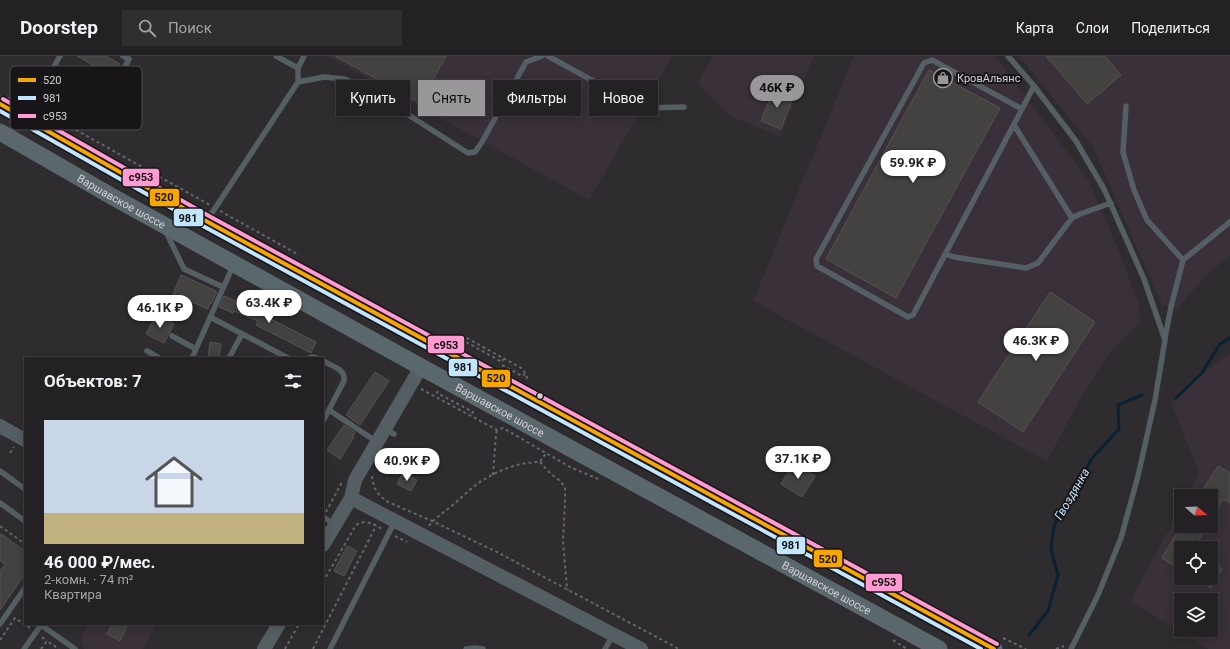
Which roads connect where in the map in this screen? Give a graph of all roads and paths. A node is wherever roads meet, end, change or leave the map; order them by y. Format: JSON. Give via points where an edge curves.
{"nodes":[{"id":1,"x":60,"y":56,"type":"edge"},
{"id":2,"x":123,"y":56,"type":"edge"},
{"id":3,"x":276,"y":56,"type":"edge"},
{"id":4,"x":304,"y":56,"type":"edge"},
{"id":5,"x":542,"y":56,"type":"edge"},
{"id":6,"x":548,"y":56,"type":"edge"},
{"id":7,"x":1008,"y":56,"type":"edge"},
{"id":8,"x":130,"y":58,"type":"edge"},
{"id":9,"x":54,"y":66,"type":"edge"},
{"id":10,"x":298,"y":68,"type":"junction"},
{"id":11,"x":298,"y":82,"type":"junction"},
{"id":12,"x":1034,"y":86,"type":"junction"},
{"id":13,"x":10,"y":101,"type":"edge"},
{"id":14,"x":0,"y":103,"type":"edge"},
{"id":15,"x":1126,"y":106,"type":"dead end"},
{"id":16,"x":684,"y":107,"type":"dead end"},
{"id":17,"x":10,"y":109,"type":"edge"},
{"id":18,"x":1022,"y":109,"type":"junction"},
{"id":19,"x":1014,"y":125,"type":"junction"},
{"id":20,"x":44,"y":130,"type":"edge"},
{"id":21,"x":54,"y":130,"type":"edge"},
{"id":22,"x":0,"y":132,"type":"edge"},
{"id":23,"x":56,"y":137,"type":"junction"},
{"id":24,"x":1110,"y":203,"type":"junction"},
{"id":25,"x":1072,"y":218,"type":"junction"},
{"id":26,"x":206,"y":221,"type":"junction"},
{"id":27,"x":1230,"y":222,"type":"edge"},
{"id":28,"x":163,"y":224,"type":"junction"},
{"id":29,"x":945,"y":254,"type":"junction"},
{"id":30,"x":1183,"y":260,"type":"junction"},
{"id":31,"x":234,"y":264,"type":"junction"},
{"id":32,"x":223,"y":287,"type":"junction"},
{"id":33,"x":210,"y":317,"type":"junction"},
{"id":34,"x":242,"y":334,"type":"junction"},
{"id":35,"x":172,"y":336,"type":"dead end"},
{"id":36,"x":1165,"y":340,"type":"junction"},
{"id":37,"x":196,"y":349,"type":"junction"},
{"id":38,"x":146,"y":351,"type":"dead end"},
{"id":39,"x":477,"y":352,"type":"dead end"},
{"id":40,"x":157,"y":357,"type":"edge"},
{"id":41,"x":192,"y":357,"type":"edge"},
{"id":42,"x":230,"y":357,"type":"edge"},
{"id":43,"x":286,"y":357,"type":"edge"},
{"id":44,"x":503,"y":359,"type":"dead end"},
{"id":45,"x":324,"y":362,"type":"edge"},
{"id":46,"x":502,"y":365,"type":"dead end"},
{"id":47,"x":421,"y":367,"type":"junction"},
{"id":48,"x":525,"y":374,"type":"dead end"},
{"id":49,"x":417,"y":387,"type":"dead end"},
{"id":50,"x":329,"y":410,"type":"junction"},
{"id":51,"x":473,"y":412,"type":"dead end"},
{"id":52,"x":470,"y":416,"type":"junction"},
{"id":53,"x":324,"y":419,"type":"edge"},
{"id":54,"x":498,"y":424,"type":"dead end"},
{"id":55,"x":0,"y":426,"type":"edge"},
{"id":56,"x":498,"y":430,"type":"junction"},
{"id":57,"x":24,"y":439,"type":"edge"},
{"id":58,"x":377,"y":442,"type":"junction"},
{"id":59,"x":546,"y":453,"type":"junction"},
{"id":60,"x":540,"y":462,"type":"junction"},
{"id":61,"x":0,"y":471,"type":"edge"},
{"id":62,"x":372,"y":473,"type":"dead end"},
{"id":63,"x":493,"y":475,"type":"junction"},
{"id":64,"x":599,"y":480,"type":"dead end"},
{"id":65,"x":24,"y":488,"type":"edge"},
{"id":66,"x":351,"y":498,"type":"junction"},
{"id":67,"x":0,"y":503,"type":"edge"},
{"id":68,"x":24,"y":520,"type":"edge"},
{"id":69,"x":329,"y":521,"type":"edge"},
{"id":70,"x":432,"y":521,"type":"junction"},
{"id":71,"x":0,"y":526,"type":"edge"},
{"id":72,"x":376,"y":526,"type":"junction"},
{"id":73,"x":392,"y":527,"type":"junction"},
{"id":74,"x":422,"y":535,"type":"junction"},
{"id":75,"x":324,"y":541,"type":"edge"},
{"id":76,"x":24,"y":543,"type":"edge"},
{"id":77,"x":324,"y":579,"type":"edge"},
{"id":78,"x":24,"y":589,"type":"edge"},
{"id":79,"x":569,"y":591,"type":"junction"},
{"id":80,"x":0,"y":624,"type":"edge"},
{"id":81,"x":24,"y":624,"type":"edge"},
{"id":82,"x":25,"y":625,"type":"edge"},
{"id":83,"x":278,"y":625,"type":"edge"},
{"id":84,"x":298,"y":625,"type":"edge"},
{"id":85,"x":36,"y":633,"type":"junction"},
{"id":86,"x":613,"y":634,"type":"junction"},
{"id":87,"x":892,"y":639,"type":"dead end"},
{"id":88,"x":0,"y":640,"type":"edge"},
{"id":89,"x":47,"y":641,"type":"junction"},
{"id":90,"x":24,"y":649,"type":"edge"},
{"id":91,"x":41,"y":649,"type":"edge"},
{"id":92,"x":59,"y":649,"type":"edge"},
{"id":93,"x":75,"y":649,"type":"edge"},
{"id":94,"x":264,"y":649,"type":"edge"},
{"id":95,"x":285,"y":649,"type":"edge"},
{"id":96,"x":313,"y":649,"type":"edge"},
{"id":97,"x":330,"y":649,"type":"edge"},
{"id":98,"x":466,"y":649,"type":"edge"},
{"id":99,"x":483,"y":649,"type":"edge"},
{"id":100,"x":605,"y":649,"type":"edge"},
{"id":101,"x":641,"y":649,"type":"edge"},
{"id":102,"x":679,"y":649,"type":"edge"},
{"id":103,"x":907,"y":649,"type":"edge"},
{"id":104,"x":939,"y":649,"type":"edge"},
{"id":105,"x":994,"y":649,"type":"edge"},
{"id":106,"x":1071,"y":649,"type":"edge"}],
"edges":[{"from":1,"to":9,"type":"lane"},
{"from":2,"to":8,"type":"lane"},
{"from":3,"to":10,"type":"lane"},
{"from":4,"to":10,"type":"lane"},
{"from":5,"to":11,"type":"lane","via":[[526,62],[482,142],[475,152],[468,153],[374,93],[345,79],[324,77]]},
{"from":6,"to":16,"type":"lane","via":[[642,108]]},
{"from":7,"to":12,"type":"lane"},
{"from":10,"to":11,"type":"lane"},
{"from":11,"to":26,"type":"lane"},
{"from":12,"to":18,"type":"lane"},
{"from":12,"to":24,"type":"lane","via":[[1076,141]]},
{"from":13,"to":14,"type":"lane"},
{"from":14,"to":17,"type":"main road"},
{"from":15,"to":30,"type":"lane","via":[[1123,152],[1134,190],[1147,220]]},
{"from":18,"to":19,"type":"lane"},
{"from":18,"to":29,"type":"lane","via":[[932,60],[924,62],[816,259],[817,266],[908,317],[913,315]]},
{"from":19,"to":25,"type":"lane"},
{"from":19,"to":29,"type":"lane"},
{"from":20,"to":23,"type":"main road"},
{"from":21,"to":23,"type":"lane"},
{"from":22,"to":28,"type":"main road","name":"Варшавское шоссе"},
{"from":23,"to":26,"type":"main road"},
{"from":24,"to":25,"type":"lane"},
{"from":24,"to":36,"type":"lane","via":[[1144,278]]},
{"from":25,"to":29,"type":"lane","via":[[1038,263],[1026,268]]},
{"from":26,"to":105,"type":"main road"},
{"from":27,"to":30,"type":"lane"},
{"from":28,"to":31,"type":"main road","name":"Варшавское шоссе"},
{"from":28,"to":32,"type":"lane","via":[[184,269]]},
{"from":30,"to":36,"type":"lane"},
{"from":31,"to":32,"type":"lane"},
{"from":31,"to":47,"type":"main road","name":"Варшавское шоссе"},
{"from":32,"to":33,"type":"lane"},
{"from":33,"to":34,"type":"lane"},
{"from":33,"to":37,"type":"lane"},
{"from":34,"to":42,"type":"lane"},
{"from":34,"to":43,"type":"lane"},
{"from":35,"to":37,"type":"lane"},
{"from":36,"to":106,"type":"lane","via":[[1155,400],[1121,538],[1098,595]]},
{"from":37,"to":41,"type":"lane"},
{"from":38,"to":40,"type":"lane"},
{"from":39,"to":44,"type":"path","via":[[464,345],[466,342],[502,362]]},
{"from":45,"to":50,"type":"lane","via":[[342,371],[345,377]]},
{"from":46,"to":48,"type":"path","via":[[522,376]]},
{"from":47,"to":58,"type":"street","via":[[389,432]]},
{"from":47,"to":104,"type":"main road","name":"Варшавское шоссе"},
{"from":49,"to":52,"type":"path"},
{"from":50,"to":53,"type":"lane"},
{"from":50,"to":58,"type":"lane"},
{"from":51,"to":52,"type":"path"},
{"from":52,"to":56,"type":"path"},
{"from":54,"to":56,"type":"path"},
{"from":55,"to":57,"type":"street"},
{"from":56,"to":59,"type":"path","via":[[503,428]]},
{"from":56,"to":63,"type":"path"},
{"from":58,"to":66,"type":"street","via":[[355,480]]},
{"from":59,"to":60,"type":"path"},
{"from":59,"to":64,"type":"path"},
{"from":60,"to":63,"type":"path","via":[[516,465]]},
{"from":60,"to":79,"type":"path","via":[[565,487],[563,548]]},
{"from":61,"to":65,"type":"lane"},
{"from":62,"to":70,"type":"path","via":[[374,487],[380,496]]},
{"from":63,"to":70,"type":"path","via":[[478,483]]},
{"from":66,"to":69,"type":"street"},
{"from":66,"to":73,"type":"street"},
{"from":67,"to":68,"type":"lane"},
{"from":69,"to":75,"type":"street"},
{"from":70,"to":74,"type":"path"},
{"from":70,"to":79,"type":"path"},
{"from":71,"to":76,"type":"path"},
{"from":72,"to":73,"type":"path"},
{"from":72,"to":77,"type":"path","via":[[365,522],[356,524]]},
{"from":72,"to":96,"type":"path"},
{"from":73,"to":74,"type":"street"},
{"from":73,"to":74,"type":"path","via":[[417,546]]},
{"from":73,"to":97,"type":"lane"},
{"from":74,"to":86,"type":"street"},
{"from":78,"to":80,"type":"lane"},
{"from":79,"to":102,"type":"path"},
{"from":81,"to":88,"type":"path","via":[[15,618]]},
{"from":82,"to":85,"type":"path"},
{"from":83,"to":94,"type":"street"},
{"from":84,"to":95,"type":"path"},
{"from":85,"to":89,"type":"path"},
{"from":85,"to":90,"type":"lane"},
{"from":85,"to":93,"type":"lane","via":[[41,625]]},
{"from":86,"to":100,"type":"lane"},
{"from":86,"to":101,"type":"street"},
{"from":87,"to":103,"type":"path"},
{"from":89,"to":91,"type":"path"},
{"from":89,"to":92,"type":"path"},
{"from":98,"to":99,"type":"lane"}]}
